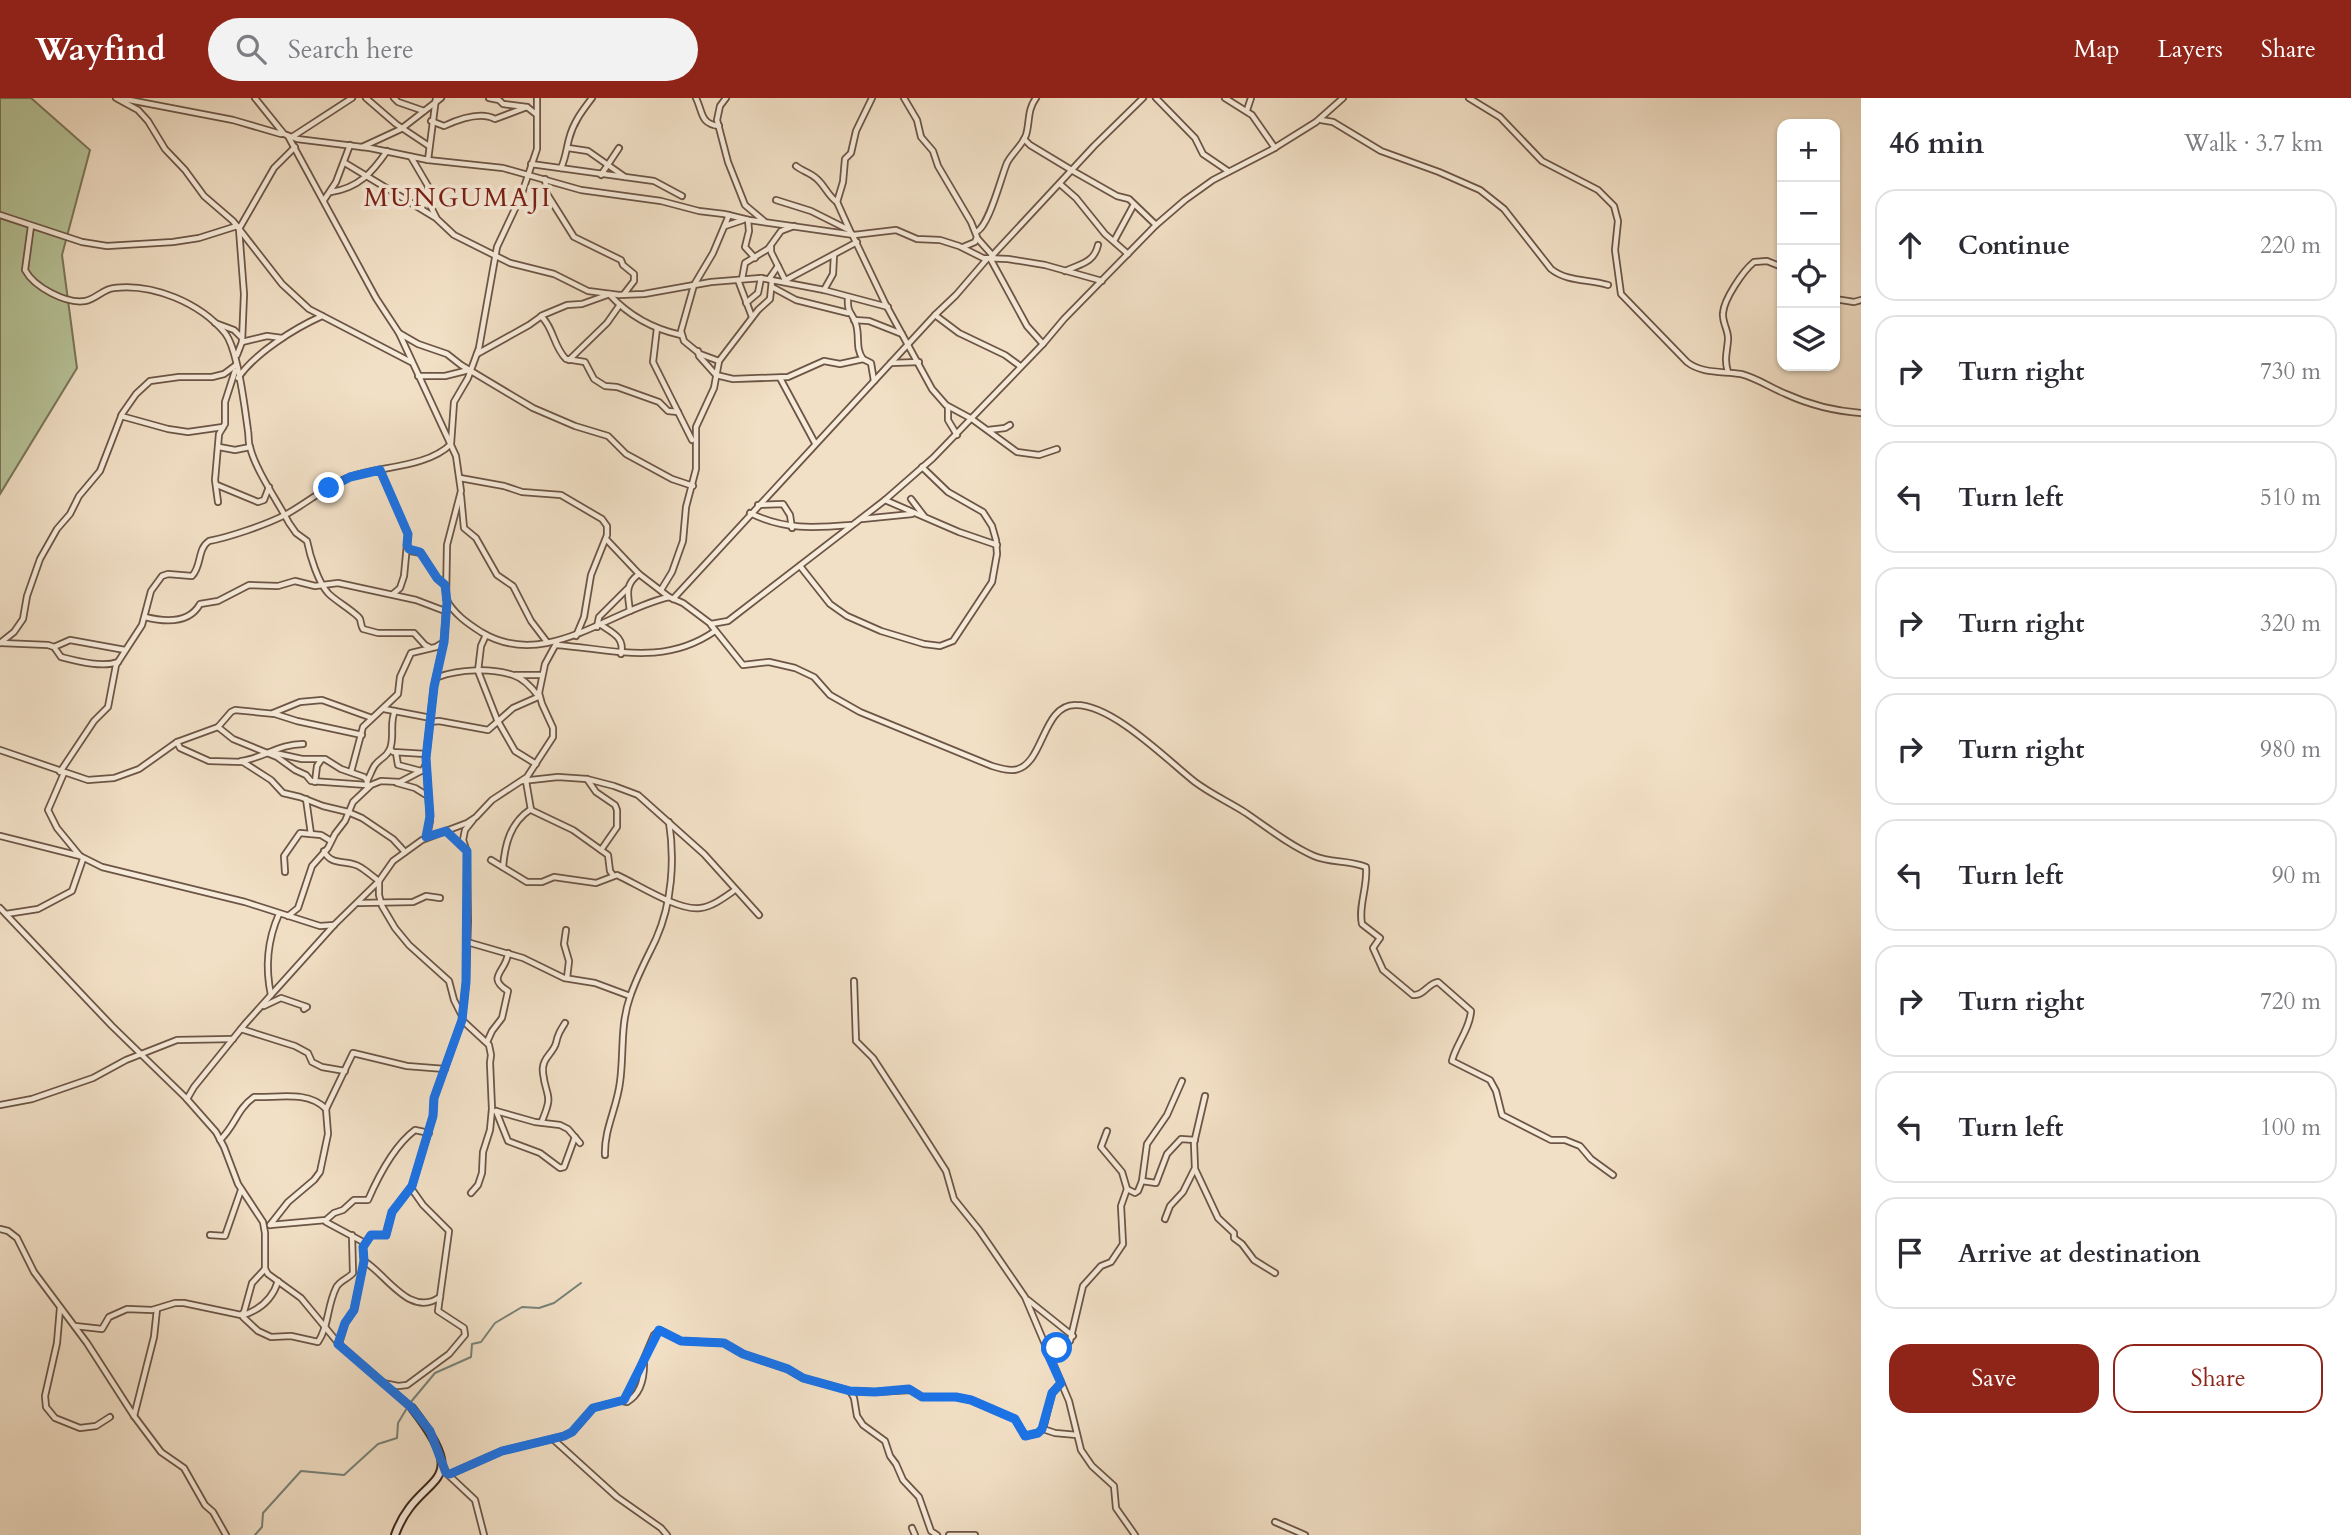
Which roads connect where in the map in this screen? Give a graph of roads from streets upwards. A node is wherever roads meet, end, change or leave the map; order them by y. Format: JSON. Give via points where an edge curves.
{"nodes":[{"id":1,"x":117,"y":98,"type":"edge"},
{"id":2,"x":255,"y":98,"type":"edge"},
{"id":3,"x":352,"y":98,"type":"edge"},
{"id":4,"x":366,"y":98,"type":"edge"},
{"id":5,"x":394,"y":98,"type":"edge"},
{"id":6,"x":489,"y":98,"type":"edge"},
{"id":7,"x":537,"y":98,"type":"edge"},
{"id":8,"x":696,"y":98,"type":"edge"},
{"id":9,"x":726,"y":98,"type":"edge"},
{"id":10,"x":872,"y":98,"type":"edge"},
{"id":11,"x":904,"y":98,"type":"edge"},
{"id":12,"x":1036,"y":98,"type":"edge"},
{"id":13,"x":1143,"y":98,"type":"edge"},
{"id":14,"x":1156,"y":98,"type":"edge"},
{"id":15,"x":1225,"y":98,"type":"edge"},
{"id":16,"x":1251,"y":98,"type":"edge"},
{"id":17,"x":1343,"y":98,"type":"edge"},
{"id":18,"x":1469,"y":98,"type":"edge"},
{"id":19,"x":590,"y":99,"type":"edge"},
{"id":20,"x":437,"y":100,"type":"edge"},
{"id":21,"x":149,"y":101,"type":"edge"},
{"id":22,"x":527,"y":107,"type":"junction"},
{"id":23,"x":1247,"y":110,"type":"junction"},
{"id":24,"x":425,"y":111,"type":"junction"},
{"id":25,"x":537,"y":114,"type":"junction"},
{"id":26,"x":431,"y":121,"type":"junction"},
{"id":27,"x":1316,"y":122,"type":"junction"},
{"id":28,"x":719,"y":126,"type":"junction"},
{"id":29,"x":401,"y":129,"type":"junction"},
{"id":30,"x":288,"y":136,"type":"junction"},
{"id":31,"x":1024,"y":139,"type":"junction"},
{"id":32,"x":350,"y":145,"type":"junction"},
{"id":33,"x":429,"y":146,"type":"junction"},
{"id":34,"x":295,"y":147,"type":"junction"},
{"id":35,"x":361,"y":147,"type":"junction"},
{"id":36,"x":568,"y":148,"type":"junction"},
{"id":37,"x":618,"y":148,"type":"dead end"},
{"id":38,"x":1275,"y":148,"type":"junction"},
{"id":39,"x":388,"y":151,"type":"junction"},
{"id":40,"x":410,"y":156,"type":"junction"},
{"id":41,"x":428,"y":160,"type":"junction"},
{"id":42,"x":345,"y":163,"type":"junction"},
{"id":43,"x":531,"y":164,"type":"junction"},
{"id":44,"x":606,"y":164,"type":"junction"},
{"id":45,"x":796,"y":166,"type":"dead end"},
{"id":46,"x":561,"y":168,"type":"junction"},
{"id":47,"x":1073,"y":171,"type":"junction"},
{"id":48,"x":1229,"y":172,"type":"junction"},
{"id":49,"x":528,"y":175,"type":"junction"},
{"id":50,"x":601,"y":175,"type":"junction"},
{"id":51,"x":367,"y":177,"type":"junction"},
{"id":52,"x":626,"y":178,"type":"junction"},
{"id":53,"x":545,"y":179,"type":"junction"},
{"id":54,"x":1060,"y":184,"type":"junction"},
{"id":55,"x":331,"y":192,"type":"junction"},
{"id":56,"x":682,"y":196,"type":"dead end"},
{"id":57,"x":324,"y":200,"type":"junction"},
{"id":58,"x":776,"y":200,"type":"dead end"},
{"id":59,"x":836,"y":202,"type":"junction"},
{"id":60,"x":1133,"y":205,"type":"junction"},
{"id":61,"x":0,"y":215,"type":"edge"},
{"id":62,"x":729,"y":215,"type":"junction"},
{"id":63,"x":437,"y":219,"type":"junction"},
{"id":64,"x":746,"y":220,"type":"junction"},
{"id":65,"x":764,"y":221,"type":"junction"},
{"id":66,"x":1156,"y":225,"type":"junction"},
{"id":67,"x":31,"y":226,"type":"junction"},
{"id":68,"x":794,"y":226,"type":"dead end"},
{"id":69,"x":238,"y":227,"type":"junction"},
{"id":70,"x":723,"y":227,"type":"junction"},
{"id":71,"x":851,"y":232,"type":"junction"},
{"id":72,"x":976,"y":235,"type":"junction"},
{"id":73,"x":1114,"y":241,"type":"junction"},
{"id":74,"x":857,"y":242,"type":"junction"},
{"id":75,"x":771,"y":245,"type":"junction"},
{"id":76,"x":1098,"y":245,"type":"dead end"},
{"id":77,"x":962,"y":247,"type":"junction"},
{"id":78,"x":834,"y":254,"type":"junction"},
{"id":79,"x":1128,"y":254,"type":"junction"},
{"id":80,"x":495,"y":256,"type":"junction"},
{"id":81,"x":755,"y":258,"type":"junction"},
{"id":82,"x":990,"y":258,"type":"junction"},
{"id":83,"x":1777,"y":265,"type":"edge"},
{"id":84,"x":778,"y":266,"type":"junction"},
{"id":85,"x":1065,"y":271,"type":"junction"},
{"id":86,"x":761,"y":278,"type":"junction"},
{"id":87,"x":740,"y":279,"type":"junction"},
{"id":88,"x":770,"y":280,"type":"junction"},
{"id":89,"x":784,"y":281,"type":"junction"},
{"id":90,"x":1101,"y":281,"type":"junction"},
{"id":91,"x":694,"y":285,"type":"junction"},
{"id":92,"x":1608,"y":285,"type":"dead end"},
{"id":93,"x":772,"y":287,"type":"junction"},
{"id":94,"x":824,"y":290,"type":"junction"},
{"id":95,"x":610,"y":294,"type":"junction"},
{"id":96,"x":624,"y":295,"type":"junction"},
{"id":97,"x":848,"y":297,"type":"junction"},
{"id":98,"x":1840,"y":300,"type":"edge"},
{"id":99,"x":1861,"y":300,"type":"edge"},
{"id":100,"x":746,"y":303,"type":"junction"},
{"id":101,"x":619,"y":306,"type":"junction"},
{"id":102,"x":888,"y":307,"type":"junction"},
{"id":103,"x":848,"y":313,"type":"junction"},
{"id":104,"x":935,"y":315,"type":"junction"},
{"id":105,"x":323,"y":316,"type":"junction"},
{"id":106,"x":541,"y":316,"type":"junction"},
{"id":107,"x":753,"y":318,"type":"junction"},
{"id":108,"x":854,"y":320,"type":"junction"},
{"id":109,"x":214,"y":323,"type":"junction"},
{"id":110,"x":657,"y":328,"type":"junction"},
{"id":111,"x":398,"y":333,"type":"junction"},
{"id":112,"x":681,"y":335,"type":"junction"},
{"id":113,"x":903,"y":335,"type":"junction"},
{"id":114,"x":282,"y":338,"type":"junction"},
{"id":115,"x":242,"y":340,"type":"junction"},
{"id":116,"x":908,"y":344,"type":"junction"},
{"id":117,"x":1043,"y":344,"type":"junction"},
{"id":118,"x":698,"y":351,"type":"junction"},
{"id":119,"x":477,"y":354,"type":"junction"},
{"id":120,"x":863,"y":359,"type":"junction"},
{"id":121,"x":569,"y":360,"type":"junction"},
{"id":122,"x":719,"y":361,"type":"junction"},
{"id":123,"x":411,"y":362,"type":"junction"},
{"id":124,"x":919,"y":362,"type":"junction"},
{"id":125,"x":890,"y":363,"type":"junction"},
{"id":126,"x":236,"y":364,"type":"junction"},
{"id":127,"x":1020,"y":366,"type":"junction"},
{"id":128,"x":470,"y":370,"type":"junction"},
{"id":129,"x":1728,"y":372,"type":"junction"},
{"id":130,"x":715,"y":374,"type":"junction"},
{"id":131,"x":418,"y":376,"type":"junction"},
{"id":132,"x":780,"y":377,"type":"junction"},
{"id":133,"x":238,"y":378,"type":"junction"},
{"id":134,"x":874,"y":382,"type":"junction"},
{"id":135,"x":948,"y":407,"type":"junction"},
{"id":136,"x":978,"y":411,"type":"junction"},
{"id":137,"x":678,"y":412,"type":"junction"},
{"id":138,"x":1861,"y":413,"type":"edge"},
{"id":139,"x":962,"y":414,"type":"junction"},
{"id":140,"x":121,"y":416,"type":"junction"},
{"id":141,"x":972,"y":419,"type":"junction"},
{"id":142,"x":1010,"y":425,"type":"dead end"},
{"id":143,"x":224,"y":426,"type":"junction"},
{"id":144,"x":988,"y":430,"type":"junction"},
{"id":145,"x":957,"y":435,"type":"junction"},
{"id":146,"x":692,"y":440,"type":"dead end"},
{"id":147,"x":815,"y":443,"type":"junction"},
{"id":148,"x":451,"y":444,"type":"junction"},
{"id":149,"x":219,"y":447,"type":"junction"},
{"id":150,"x":250,"y":447,"type":"junction"},
{"id":151,"x":1057,"y":449,"type":"dead end"},
{"id":152,"x":922,"y":467,"type":"junction"},
{"id":153,"x":380,"y":470,"type":"junction"},
{"id":154,"x":460,"y":478,"type":"junction"},
{"id":155,"x":217,"y":485,"type":"junction"},
{"id":156,"x":693,"y":486,"type":"junction"},
{"id":157,"x":270,"y":487,"type":"junction"},
{"id":158,"x":461,"y":491,"type":"junction"},
{"id":159,"x":911,"y":499,"type":"dead end"},
{"id":160,"x":885,"y":500,"type":"junction"},
{"id":161,"x":218,"y":502,"type":"dead end"},
{"id":162,"x":757,"y":505,"type":"junction"},
{"id":163,"x":750,"y":513,"type":"junction"},
{"id":164,"x":917,"y":513,"type":"junction"},
{"id":165,"x":285,"y":515,"type":"junction"},
{"id":166,"x":925,"y":517,"type":"junction"},
{"id":167,"x":859,"y":520,"type":"junction"},
{"id":168,"x":853,"y":524,"type":"junction"},
{"id":169,"x":792,"y":528,"type":"junction"},
{"id":170,"x":606,"y":539,"type":"junction"},
{"id":171,"x":407,"y":545,"type":"junction"},
{"id":172,"x":997,"y":545,"type":"junction"},
{"id":173,"x":800,"y":566,"type":"junction"},
{"id":174,"x":639,"y":574,"type":"junction"},
{"id":175,"x":321,"y":584,"type":"junction"},
{"id":176,"x":445,"y":585,"type":"junction"},
{"id":177,"x":627,"y":589,"type":"junction"},
{"id":178,"x":661,"y":590,"type":"junction"},
{"id":179,"x":393,"y":594,"type":"junction"},
{"id":180,"x":671,"y":598,"type":"junction"},
{"id":181,"x":447,"y":602,"type":"junction"},
{"id":182,"x":445,"y":611,"type":"junction"},
{"id":183,"x":630,"y":611,"type":"junction"},
{"id":184,"x":145,"y":617,"type":"junction"},
{"id":185,"x":710,"y":624,"type":"junction"},
{"id":186,"x":599,"y":626,"type":"junction"},
{"id":187,"x":715,"y":631,"type":"junction"},
{"id":188,"x":486,"y":635,"type":"junction"},
{"id":189,"x":576,"y":636,"type":"junction"},
{"id":190,"x":444,"y":642,"type":"junction"},
{"id":191,"x":1,"y":643,"type":"edge"},
{"id":192,"x":547,"y":643,"type":"junction"},
{"id":193,"x":557,"y":643,"type":"junction"},
{"id":194,"x":54,"y":647,"type":"junction"},
{"id":195,"x":429,"y":647,"type":"junction"},
{"id":196,"x":125,"y":650,"type":"junction"},
{"id":197,"x":621,"y":654,"type":"junction"},
{"id":198,"x":118,"y":662,"type":"junction"},
{"id":199,"x":478,"y":671,"type":"junction"},
{"id":200,"x":513,"y":675,"type":"junction"},
{"id":201,"x":542,"y":675,"type":"junction"},
{"id":202,"x":438,"y":677,"type":"junction"},
{"id":203,"x":539,"y":698,"type":"junction"},
{"id":204,"x":383,"y":709,"type":"junction"},
{"id":205,"x":395,"y":711,"type":"junction"},
{"id":206,"x":273,"y":713,"type":"junction"},
{"id":207,"x":372,"y":718,"type":"junction"},
{"id":208,"x":430,"y":720,"type":"junction"},
{"id":209,"x":498,"y":722,"type":"junction"},
{"id":210,"x":218,"y":727,"type":"junction"},
{"id":211,"x":362,"y":735,"type":"junction"},
{"id":212,"x":177,"y":742,"type":"junction"},
{"id":213,"x":303,"y":744,"type":"dead end"},
{"id":214,"x":390,"y":748,"type":"junction"},
{"id":215,"x":0,"y":750,"type":"edge"},
{"id":216,"x":268,"y":752,"type":"junction"},
{"id":217,"x":396,"y":753,"type":"junction"},
{"id":218,"x":426,"y":754,"type":"junction"},
{"id":219,"x":321,"y":760,"type":"junction"},
{"id":220,"x":241,"y":761,"type":"junction"},
{"id":221,"x":536,"y":764,"type":"junction"},
{"id":222,"x":426,"y":765,"type":"junction"},
{"id":223,"x":421,"y":771,"type":"junction"},
{"id":224,"x":62,"y":772,"type":"junction"},
{"id":225,"x":351,"y":772,"type":"junction"},
{"id":226,"x":587,"y":779,"type":"junction"},
{"id":227,"x":524,"y":781,"type":"junction"},
{"id":228,"x":315,"y":782,"type":"junction"},
{"id":229,"x":396,"y":783,"type":"junction"},
{"id":230,"x":367,"y":784,"type":"junction"},
{"id":231,"x":428,"y":796,"type":"junction"},
{"id":232,"x":306,"y":799,"type":"junction"},
{"id":233,"x":531,"y":809,"type":"junction"},
{"id":234,"x":348,"y":811,"type":"junction"},
{"id":235,"x":476,"y":817,"type":"junction"},
{"id":236,"x":669,"y":822,"type":"junction"},
{"id":237,"x":446,"y":831,"type":"junction"},
{"id":238,"x":311,"y":834,"type":"junction"},
{"id":239,"x":0,"y":836,"type":"edge"},
{"id":240,"x":426,"y":837,"type":"junction"},
{"id":241,"x":331,"y":841,"type":"junction"},
{"id":242,"x":466,"y":849,"type":"junction"},
{"id":243,"x":601,"y":850,"type":"junction"},
{"id":244,"x":324,"y":851,"type":"junction"},
{"id":245,"x":405,"y":852,"type":"junction"},
{"id":246,"x":82,"y":858,"type":"junction"},
{"id":247,"x":491,"y":860,"type":"dead end"},
{"id":248,"x":503,"y":867,"type":"junction"},
{"id":249,"x":285,"y":872,"type":"dead end"},
{"id":250,"x":613,"y":875,"type":"junction"},
{"id":251,"x":379,"y":881,"type":"junction"},
{"id":252,"x":735,"y":890,"type":"junction"},
{"id":253,"x":440,"y":898,"type":"dead end"},
{"id":254,"x":667,"y":899,"type":"junction"},
{"id":255,"x":379,"y":903,"type":"junction"},
{"id":256,"x":357,"y":904,"type":"junction"},
{"id":257,"x":0,"y":908,"type":"edge"},
{"id":258,"x":4,"y":914,"type":"edge"},
{"id":259,"x":279,"y":914,"type":"junction"},
{"id":260,"x":759,"y":915,"type":"dead end"},
{"id":261,"x":288,"y":916,"type":"junction"},
{"id":262,"x":334,"y":925,"type":"junction"},
{"id":263,"x":320,"y":926,"type":"junction"},
{"id":264,"x":566,"y":930,"type":"dead end"},
{"id":265,"x":324,"y":936,"type":"junction"},
{"id":266,"x":467,"y":942,"type":"junction"},
{"id":267,"x":508,"y":953,"type":"junction"},
{"id":268,"x":568,"y":978,"type":"junction"},
{"id":269,"x":854,"y":981,"type":"dead end"},
{"id":270,"x":271,"y":996,"type":"junction"},
{"id":271,"x":630,"y":996,"type":"junction"},
{"id":272,"x":260,"y":1007,"type":"junction"},
{"id":273,"x":304,"y":1009,"type":"dead end"},
{"id":274,"x":462,"y":1017,"type":"junction"},
{"id":275,"x":565,"y":1023,"type":"dead end"},
{"id":276,"x":241,"y":1029,"type":"junction"},
{"id":277,"x":233,"y":1039,"type":"junction"},
{"id":278,"x":487,"y":1043,"type":"junction"},
{"id":279,"x":142,"y":1054,"type":"junction"},
{"id":280,"x":445,"y":1069,"type":"junction"},
{"id":281,"x":345,"y":1071,"type":"junction"},
{"id":282,"x":1182,"y":1081,"type":"dead end"},
{"id":283,"x":1205,"y":1096,"type":"dead end"},
{"id":284,"x":187,"y":1099,"type":"junction"},
{"id":285,"x":0,"y":1105,"type":"edge"},
{"id":286,"x":325,"y":1106,"type":"junction"},
{"id":287,"x":493,"y":1111,"type":"junction"},
{"id":288,"x":542,"y":1121,"type":"junction"},
{"id":289,"x":1107,"y":1131,"type":"dead end"},
{"id":290,"x":429,"y":1133,"type":"junction"},
{"id":291,"x":575,"y":1137,"type":"junction"},
{"id":292,"x":220,"y":1140,"type":"junction"},
{"id":293,"x":1195,"y":1140,"type":"junction"},
{"id":294,"x":580,"y":1143,"type":"dead end"},
{"id":295,"x":605,"y":1155,"type":"dead end"},
{"id":296,"x":1195,"y":1169,"type":"junction"},
{"id":297,"x":1613,"y":1175,"type":"dead end"},
{"id":298,"x":1142,"y":1181,"type":"junction"},
{"id":299,"x":411,"y":1188,"type":"junction"},
{"id":300,"x":1127,"y":1189,"type":"junction"},
{"id":301,"x":241,"y":1190,"type":"junction"},
{"id":302,"x":471,"y":1193,"type":"dead end"},
{"id":303,"x":1165,"y":1219,"type":"dead end"},
{"id":304,"x":323,"y":1221,"type":"junction"},
{"id":305,"x":267,"y":1226,"type":"junction"},
{"id":306,"x":0,"y":1229,"type":"edge"},
{"id":307,"x":210,"y":1235,"type":"dead end"},
{"id":308,"x":352,"y":1235,"type":"junction"},
{"id":309,"x":365,"y":1243,"type":"junction"},
{"id":310,"x":364,"y":1261,"type":"junction"},
{"id":311,"x":265,"y":1269,"type":"junction"},
{"id":312,"x":1275,"y":1273,"type":"dead end"},
{"id":313,"x":278,"y":1280,"type":"junction"},
{"id":314,"x":440,"y":1297,"type":"junction"},
{"id":315,"x":1025,"y":1297,"type":"junction"},
{"id":316,"x":426,"y":1303,"type":"junction"},
{"id":317,"x":60,"y":1307,"type":"junction"},
{"id":318,"x":157,"y":1309,"type":"junction"},
{"id":319,"x":244,"y":1313,"type":"junction"},
{"id":320,"x":438,"y":1313,"type":"junction"},
{"id":321,"x":75,"y":1326,"type":"junction"},
{"id":322,"x":326,"y":1330,"type":"junction"},
{"id":323,"x":1073,"y":1336,"type":"junction"},
{"id":324,"x":338,"y":1344,"type":"junction"},
{"id":325,"x":1046,"y":1350,"type":"junction"},
{"id":326,"x":382,"y":1382,"type":"junction"},
{"id":327,"x":1061,"y":1383,"type":"junction"},
{"id":328,"x":850,"y":1391,"type":"junction"},
{"id":329,"x":412,"y":1408,"type":"joint"},
{"id":330,"x":134,"y":1416,"type":"junction"},
{"id":331,"x":110,"y":1417,"type":"dead end"},
{"id":332,"x":1042,"y":1429,"type":"junction"},
{"id":333,"x":1077,"y":1435,"type":"junction"},
{"id":334,"x":554,"y":1440,"type":"junction"},
{"id":335,"x":442,"y":1469,"type":"junction"},
{"id":336,"x":450,"y":1474,"type":"junction"},
{"id":337,"x":1275,"y":1522,"type":"dead end"},
{"id":338,"x":912,"y":1528,"type":"dead end"},
{"id":339,"x":226,"y":1535,"type":"edge"},
{"id":340,"x":395,"y":1535,"type":"edge"},
{"id":341,"x":484,"y":1535,"type":"edge"},
{"id":342,"x":667,"y":1535,"type":"edge"},
{"id":343,"x":915,"y":1535,"type":"edge"},
{"id":344,"x":937,"y":1535,"type":"edge"},
{"id":345,"x":949,"y":1535,"type":"edge"},
{"id":346,"x":975,"y":1535,"type":"edge"},
{"id":347,"x":1135,"y":1535,"type":"edge"},
{"id":348,"x":1305,"y":1535,"type":"edge"}],
"edges":[{"from":1,"to":21,"type":"street"},
{"from":1,"to":69,"type":"street","via":[[149,121],[165,149],[204,196]]},
{"from":2,"to":30,"type":"street"},
{"from":3,"to":30,"type":"street"},
{"from":4,"to":29,"type":"street"},
{"from":5,"to":24,"type":"street"},
{"from":6,"to":22,"type":"street"},
{"from":7,"to":25,"type":"street"},
{"from":8,"to":28,"type":"street","via":[[702,118]]},
{"from":9,"to":28,"type":"street","via":[[718,113]]},
{"from":10,"to":59,"type":"street","via":[[854,136],[852,152],[845,159]]},
{"from":11,"to":72,"type":"street"},
{"from":12,"to":31,"type":"street"},
{"from":13,"to":47,"type":"street"},
{"from":14,"to":48,"type":"street","via":[[1179,119],[1203,153]]},
{"from":15,"to":23,"type":"street"},
{"from":16,"to":23,"type":"street"},
{"from":17,"to":27,"type":"street"},
{"from":18,"to":129,"type":"street","via":[[1500,117],[1542,161],[1598,190],[1608,200],[1618,221],[1615,250],[1621,294],[1692,366]]},
{"from":19,"to":36,"type":"street","via":[[577,117]]},
{"from":20,"to":24,"type":"street"},
{"from":20,"to":26,"type":"street"},
{"from":21,"to":30,"type":"street"},
{"from":22,"to":25,"type":"street"},
{"from":22,"to":26,"type":"street","via":[[495,119],[472,117],[444,126]]},
{"from":23,"to":38,"type":"street"},
{"from":24,"to":29,"type":"street"},
{"from":25,"to":43,"type":"street","via":[[537,149]]},
{"from":26,"to":33,"type":"street"},
{"from":27,"to":38,"type":"street"},
{"from":27,"to":92,"type":"street","via":[[1329,120],[1381,151],[1475,187],[1504,209],[1560,276]]},
{"from":28,"to":65,"type":"street","via":[[745,205]]},
{"from":29,"to":33,"type":"street"},
{"from":29,"to":35,"type":"street"},
{"from":30,"to":32,"type":"street"},
{"from":30,"to":34,"type":"street"},
{"from":31,"to":47,"type":"street"},
{"from":31,"to":72,"type":"street","via":[[1007,163],[999,192]]},
{"from":32,"to":35,"type":"street"},
{"from":32,"to":42,"type":"street"},
{"from":33,"to":41,"type":"street"},
{"from":34,"to":57,"type":"street"},
{"from":34,"to":69,"type":"street","via":[[274,168]]},
{"from":35,"to":39,"type":"street"},
{"from":36,"to":44,"type":"street","via":[[585,150]]},
{"from":36,"to":46,"type":"street"},
{"from":37,"to":44,"type":"street"},
{"from":38,"to":48,"type":"street"},
{"from":39,"to":40,"type":"street"},
{"from":39,"to":51,"type":"street"},
{"from":40,"to":41,"type":"street"},
{"from":40,"to":63,"type":"street","via":[[428,186]]},
{"from":41,"to":49,"type":"street"},
{"from":42,"to":51,"type":"street"},
{"from":42,"to":55,"type":"street"},
{"from":43,"to":46,"type":"street"},
{"from":43,"to":49,"type":"street"},
{"from":44,"to":50,"type":"street"},
{"from":44,"to":52,"type":"street"},
{"from":45,"to":59,"type":"street","via":[[817,178]]},
{"from":46,"to":50,"type":"street"},
{"from":47,"to":54,"type":"street"},
{"from":47,"to":60,"type":"street"},
{"from":48,"to":66,"type":"street","via":[[1203,186]]},
{"from":49,"to":53,"type":"street"},
{"from":49,"to":80,"type":"street"},
{"from":50,"to":52,"type":"street"},
{"from":51,"to":55,"type":"street","via":[[349,189]]},
{"from":51,"to":63,"type":"street"},
{"from":52,"to":56,"type":"street","via":[[657,182]]},
{"from":53,"to":62,"type":"street","via":[[581,190]]},
{"from":53,"to":96,"type":"street","via":[[547,194],[574,237],[621,260],[634,274]]},
{"from":54,"to":73,"type":"street"},
{"from":54,"to":82,"type":"street"},
{"from":55,"to":57,"type":"street"},
{"from":57,"to":111,"type":"street"},
{"from":58,"to":71,"type":"street","via":[[811,211]]},
{"from":59,"to":71,"type":"street"},
{"from":60,"to":66,"type":"street"},
{"from":60,"to":73,"type":"street"},
{"from":61,"to":67,"type":"street"},
{"from":62,"to":64,"type":"street"},
{"from":62,"to":70,"type":"street"},
{"from":63,"to":80,"type":"street","via":[[454,235]]},
{"from":64,"to":65,"type":"street"},
{"from":64,"to":70,"type":"street"},
{"from":64,"to":81,"type":"street","via":[[749,231],[744,247]]},
{"from":65,"to":71,"type":"street"},
{"from":66,"to":79,"type":"street"},
{"from":67,"to":69,"type":"street","via":[[107,246],[173,243]]},
{"from":67,"to":109,"type":"street","via":[[25,270],[45,289],[84,301],[115,288],[147,289],[171,296]]},
{"from":68,"to":75,"type":"street","via":[[781,231]]},
{"from":69,"to":105,"type":"street","via":[[296,298]]},
{"from":69,"to":115,"type":"street","via":[[244,294]]},
{"from":70,"to":91,"type":"street"},
{"from":71,"to":74,"type":"street"},
{"from":71,"to":77,"type":"street","via":[[865,235],[896,230]]},
{"from":72,"to":77,"type":"street","via":[[973,243]]},
{"from":72,"to":82,"type":"street"},
{"from":73,"to":79,"type":"street"},
{"from":74,"to":78,"type":"street"},
{"from":74,"to":102,"type":"street"},
{"from":75,"to":81,"type":"street"},
{"from":75,"to":84,"type":"street"},
{"from":76,"to":85,"type":"street","via":[[1089,260]]},
{"from":77,"to":82,"type":"street"},
{"from":78,"to":89,"type":"street"},
{"from":78,"to":94,"type":"street","via":[[833,274]]},
{"from":79,"to":90,"type":"street"},
{"from":80,"to":95,"type":"street","via":[[554,274],[592,292]]},
{"from":80,"to":119,"type":"street"},
{"from":81,"to":87,"type":"street","via":[[745,263]]},
{"from":82,"to":85,"type":"street"},
{"from":82,"to":104,"type":"street"},
{"from":82,"to":117,"type":"street","via":[[1027,326]]},
{"from":83,"to":129,"type":"street","via":[[1754,262],[1724,306]]},
{"from":84,"to":88,"type":"street"},
{"from":84,"to":89,"type":"street"},
{"from":85,"to":90,"type":"street"},
{"from":86,"to":87,"type":"street"},
{"from":86,"to":88,"type":"street"},
{"from":86,"to":100,"type":"street","via":[[758,293]]},
{"from":87,"to":91,"type":"street"},
{"from":87,"to":100,"type":"street"},
{"from":88,"to":89,"type":"street"},
{"from":88,"to":93,"type":"street"},
{"from":89,"to":94,"type":"street"},
{"from":90,"to":117,"type":"street"},
{"from":91,"to":96,"type":"street"},
{"from":91,"to":112,"type":"street"},
{"from":93,"to":103,"type":"street","via":[[796,300]]},
{"from":93,"to":107,"type":"street","via":[[770,299]]},
{"from":94,"to":97,"type":"street"},
{"from":95,"to":96,"type":"street"},
{"from":95,"to":101,"type":"street"},
{"from":95,"to":106,"type":"street"},
{"from":97,"to":102,"type":"street"},
{"from":97,"to":103,"type":"street"},
{"from":98,"to":99,"type":"street"},
{"from":100,"to":107,"type":"street"},
{"from":101,"to":110,"type":"street"},
{"from":101,"to":121,"type":"street"},
{"from":102,"to":113,"type":"street"},
{"from":103,"to":108,"type":"street"},
{"from":104,"to":116,"type":"street"},
{"from":104,"to":127,"type":"street"},
{"from":105,"to":114,"type":"street"},
{"from":105,"to":123,"type":"street"},
{"from":106,"to":119,"type":"street"},
{"from":106,"to":121,"type":"street","via":[[560,353]]},
{"from":107,"to":122,"type":"street"},
{"from":108,"to":113,"type":"street"},
{"from":108,"to":120,"type":"street"},
{"from":109,"to":115,"type":"street","via":[[234,330]]},
{"from":109,"to":126,"type":"street","via":[[229,340]]},
{"from":110,"to":112,"type":"street"},
{"from":110,"to":137,"type":"street","via":[[653,362]]},
{"from":111,"to":123,"type":"street"},
{"from":111,"to":128,"type":"street","via":[[447,354]]},
{"from":112,"to":118,"type":"street"},
{"from":113,"to":116,"type":"street"},
{"from":114,"to":115,"type":"street","via":[[267,335]]},
{"from":114,"to":133,"type":"street"},
{"from":115,"to":126,"type":"street"},
{"from":116,"to":124,"type":"street"},
{"from":116,"to":125,"type":"street"},
{"from":117,"to":127,"type":"street"},
{"from":118,"to":122,"type":"street"},
{"from":118,"to":130,"type":"street"},
{"from":119,"to":128,"type":"street"},
{"from":120,"to":132,"type":"street","via":[[840,364],[824,361]]},
{"from":120,"to":134,"type":"street","via":[[871,363]]},
{"from":121,"to":137,"type":"street","via":[[585,362],[594,379],[606,386]]},
{"from":122,"to":130,"type":"street"},
{"from":123,"to":131,"type":"street"},
{"from":124,"to":125,"type":"street"},
{"from":124,"to":135,"type":"street","via":[[932,389]]},
{"from":125,"to":134,"type":"street"},
{"from":126,"to":133,"type":"street"},
{"from":126,"to":140,"type":"street","via":[[212,377],[150,381]]},
{"from":126,"to":143,"type":"street","via":[[225,402]]},
{"from":127,"to":136,"type":"street"},
{"from":128,"to":131,"type":"street"},
{"from":128,"to":148,"type":"street","via":[[454,402]]},
{"from":128,"to":156,"type":"street","via":[[542,412],[609,436],[619,450]]},
{"from":129,"to":138,"type":"street","via":[[1752,377],[1829,409]]},
{"from":130,"to":132,"type":"street","via":[[733,379]]},
{"from":130,"to":156,"type":"street","via":[[714,388],[696,427]]},
{"from":131,"to":148,"type":"street"},
{"from":132,"to":147,"type":"street"},
{"from":133,"to":150,"type":"street"},
{"from":134,"to":147,"type":"street"},
{"from":135,"to":139,"type":"street"},
{"from":135,"to":145,"type":"street","via":[[948,420]]},
{"from":136,"to":139,"type":"street"},
{"from":136,"to":141,"type":"street"},
{"from":137,"to":146,"type":"street"},
{"from":139,"to":141,"type":"street"},
{"from":140,"to":143,"type":"street","via":[[188,432]]},
{"from":140,"to":191,"type":"street","via":[[104,465],[36,566],[23,619]]},
{"from":141,"to":144,"type":"street"},
{"from":141,"to":145,"type":"street"},
{"from":142,"to":144,"type":"street"},
{"from":143,"to":149,"type":"street"},
{"from":144,"to":151,"type":"street","via":[[1023,455]]},
{"from":145,"to":152,"type":"street"},
{"from":147,"to":162,"type":"street"},
{"from":148,"to":153,"type":"street","via":[[417,462]]},
{"from":148,"to":154,"type":"street"},
{"from":149,"to":150,"type":"street"},
{"from":149,"to":155,"type":"street"},
{"from":150,"to":157,"type":"street"},
{"from":152,"to":160,"type":"street"},
{"from":152,"to":172,"type":"street","via":[[948,492],[983,512]]},
{"from":153,"to":165,"type":"street","via":[[348,478]]},
{"from":153,"to":171,"type":"street","via":[[408,534]]},
{"from":154,"to":158,"type":"street"},
{"from":154,"to":170,"type":"street","via":[[564,496],[602,519],[608,529]]},
{"from":155,"to":157,"type":"street","via":[[258,502]]},
{"from":155,"to":161,"type":"street"},
{"from":156,"to":178,"type":"street","via":[[683,541]]},
{"from":157,"to":165,"type":"street"},
{"from":158,"to":176,"type":"street","via":[[447,545]]},
{"from":158,"to":192,"type":"street","via":[[464,528],[476,538],[497,575],[513,586]]},
{"from":159,"to":166,"type":"street"},
{"from":160,"to":164,"type":"street"},
{"from":160,"to":167,"type":"street"},
{"from":162,"to":163,"type":"street"},
{"from":162,"to":169,"type":"street","via":[[783,504]]},
{"from":163,"to":169,"type":"street"},
{"from":163,"to":180,"type":"street"},
{"from":164,"to":166,"type":"street"},
{"from":164,"to":167,"type":"street"},
{"from":165,"to":175,"type":"street","via":[[306,540]]},
{"from":165,"to":184,"type":"street","via":[[205,542],[192,576],[168,574],[161,578],[150,593]]},
{"from":166,"to":172,"type":"street"},
{"from":167,"to":168,"type":"street"},
{"from":168,"to":169,"type":"street"},
{"from":168,"to":173,"type":"street"},
{"from":170,"to":174,"type":"street"},
{"from":170,"to":189,"type":"street","via":[[591,575]]},
{"from":171,"to":176,"type":"street","via":[[410,551],[421,553]]},
{"from":171,"to":179,"type":"street","via":[[402,581]]},
{"from":172,"to":173,"type":"street","via":[[991,584],[956,638],[940,646],[897,637],[836,610]]},
{"from":173,"to":185,"type":"street","via":[[728,621]]},
{"from":174,"to":177,"type":"street"},
{"from":174,"to":178,"type":"street"},
{"from":175,"to":179,"type":"street"},
{"from":175,"to":184,"type":"street","via":[[249,585],[218,601],[200,604],[186,617],[170,621]]},
{"from":175,"to":195,"type":"street","via":[[358,616],[366,631],[414,633]]},
{"from":176,"to":181,"type":"street"},
{"from":177,"to":183,"type":"street"},
{"from":177,"to":186,"type":"street","via":[[599,617]]},
{"from":178,"to":180,"type":"street"},
{"from":179,"to":182,"type":"street"},
{"from":180,"to":183,"type":"street"},
{"from":180,"to":185,"type":"street"},
{"from":181,"to":182,"type":"street"},
{"from":181,"to":188,"type":"street","via":[[464,621]]},
{"from":182,"to":190,"type":"street"},
{"from":183,"to":186,"type":"street"},
{"from":184,"to":196,"type":"street"},
{"from":185,"to":187,"type":"street"},
{"from":186,"to":189,"type":"street"},
{"from":186,"to":197,"type":"street","via":[[619,638]]},
{"from":187,"to":197,"type":"street","via":[[678,649]]},
{"from":187,"to":297,"type":"street","via":[[743,665],[769,662],[795,668],[860,712],[1011,770],[1029,760],[1058,710],[1073,704],[1092,707],[1116,718],[1198,785],[1280,838],[1316,857],[1366,867],[1361,918],[1380,938],[1373,948],[1383,970],[1413,995],[1437,982],[1471,1011],[1452,1061],[1490,1080],[1502,1115],[1551,1140],[1580,1146]]},
{"from":188,"to":192,"type":"street","via":[[509,644]]},
{"from":188,"to":199,"type":"street"},
{"from":189,"to":193,"type":"street"},
{"from":190,"to":195,"type":"street"},
{"from":190,"to":202,"type":"street"},
{"from":191,"to":194,"type":"street"},
{"from":192,"to":193,"type":"street"},
{"from":193,"to":197,"type":"street"},
{"from":193,"to":201,"type":"street"},
{"from":194,"to":196,"type":"street","via":[[70,640]]},
{"from":194,"to":198,"type":"street","via":[[67,659],[104,665]]},
{"from":195,"to":204,"type":"street","via":[[411,653],[399,691]]},
{"from":196,"to":198,"type":"street"},
{"from":198,"to":224,"type":"street","via":[[108,707]]},
{"from":199,"to":200,"type":"street"},
{"from":199,"to":202,"type":"street"},
{"from":199,"to":209,"type":"street"},
{"from":200,"to":201,"type":"street"},
{"from":200,"to":203,"type":"street"},
{"from":201,"to":203,"type":"street"},
{"from":202,"to":208,"type":"street"},
{"from":203,"to":209,"type":"street","via":[[513,708]]},
{"from":203,"to":221,"type":"street","via":[[554,731]]},
{"from":204,"to":205,"type":"street"},
{"from":204,"to":207,"type":"street"},
{"from":205,"to":208,"type":"street"},
{"from":205,"to":214,"type":"street"},
{"from":206,"to":207,"type":"street","via":[[300,702],[322,700]]},
{"from":206,"to":210,"type":"street","via":[[235,709]]},
{"from":206,"to":211,"type":"street"},
{"from":207,"to":211,"type":"street"},
{"from":208,"to":209,"type":"street","via":[[486,730]]},
{"from":208,"to":218,"type":"street"},
{"from":209,"to":221,"type":"street","via":[[515,751]]},
{"from":210,"to":212,"type":"street"},
{"from":210,"to":216,"type":"street","via":[[237,741]]},
{"from":211,"to":225,"type":"street"},
{"from":212,"to":220,"type":"street","via":[[203,759]]},
{"from":212,"to":224,"type":"street","via":[[127,776],[95,781]]},
{"from":213,"to":216,"type":"street"},
{"from":214,"to":217,"type":"street"},
{"from":214,"to":230,"type":"street"},
{"from":215,"to":224,"type":"street"},
{"from":216,"to":219,"type":"street"},
{"from":216,"to":220,"type":"street"},
{"from":216,"to":228,"type":"street"},
{"from":217,"to":218,"type":"street"},
{"from":217,"to":223,"type":"street","via":[[398,765]]},
{"from":218,"to":222,"type":"street"},
{"from":219,"to":225,"type":"street"},
{"from":219,"to":228,"type":"street"},
{"from":220,"to":232,"type":"street","via":[[283,793]]},
{"from":221,"to":227,"type":"street"},
{"from":222,"to":223,"type":"street"},
{"from":222,"to":231,"type":"street"},
{"from":223,"to":229,"type":"street"},
{"from":224,"to":246,"type":"street","via":[[48,810]]},
{"from":225,"to":230,"type":"street","via":[[364,777]]},
{"from":226,"to":227,"type":"street"},
{"from":226,"to":236,"type":"street","via":[[630,791]]},
{"from":226,"to":243,"type":"street","via":[[617,810],[617,827]]},
{"from":227,"to":233,"type":"street"},
{"from":227,"to":235,"type":"street","via":[[492,800]]},
{"from":228,"to":230,"type":"street"},
{"from":229,"to":230,"type":"street"},
{"from":229,"to":231,"type":"street"},
{"from":230,"to":234,"type":"street"},
{"from":231,"to":240,"type":"street"},
{"from":232,"to":234,"type":"street"},
{"from":232,"to":238,"type":"street"},
{"from":233,"to":243,"type":"street"},
{"from":233,"to":248,"type":"street","via":[[518,820],[504,847]]},
{"from":234,"to":241,"type":"street"},
{"from":234,"to":245,"type":"street","via":[[379,828]]},
{"from":235,"to":237,"type":"street"},
{"from":235,"to":242,"type":"street","via":[[463,836]]},
{"from":236,"to":252,"type":"street"},
{"from":236,"to":254,"type":"street","via":[[672,865]]},
{"from":237,"to":240,"type":"street"},
{"from":237,"to":242,"type":"street"},
{"from":238,"to":241,"type":"street"},
{"from":238,"to":249,"type":"street","via":[[300,833],[290,845],[284,856]]},
{"from":239,"to":246,"type":"street"},
{"from":240,"to":245,"type":"street"},
{"from":241,"to":244,"type":"street"},
{"from":242,"to":266,"type":"street"},
{"from":243,"to":250,"type":"street","via":[[608,855]]},
{"from":244,"to":251,"type":"street","via":[[331,859],[358,865]]},
{"from":244,"to":261,"type":"street","via":[[312,866],[298,908]]},
{"from":245,"to":251,"type":"street"},
{"from":246,"to":258,"type":"street","via":[[72,891],[38,909]]},
{"from":246,"to":259,"type":"street","via":[[121,873]]},
{"from":247,"to":248,"type":"street"},
{"from":248,"to":250,"type":"street","via":[[527,882],[554,877],[596,883]]},
{"from":250,"to":254,"type":"street"},
{"from":251,"to":255,"type":"street"},
{"from":251,"to":256,"type":"street"},
{"from":252,"to":254,"type":"street","via":[[702,908]]},
{"from":252,"to":260,"type":"street"},
{"from":253,"to":255,"type":"street"},
{"from":254,"to":271,"type":"street","via":[[659,930]]},
{"from":255,"to":256,"type":"street"},
{"from":255,"to":274,"type":"street","via":[[405,941],[449,981]]},
{"from":256,"to":262,"type":"street"},
{"from":257,"to":258,"type":"street"},
{"from":258,"to":279,"type":"street"},
{"from":259,"to":261,"type":"street"},
{"from":259,"to":270,"type":"street","via":[[269,942],[266,974]]},
{"from":261,"to":263,"type":"street"},
{"from":262,"to":263,"type":"street"},
{"from":262,"to":265,"type":"street"},
{"from":263,"to":265,"type":"street"},
{"from":264,"to":268,"type":"street"},
{"from":265,"to":270,"type":"street"},
{"from":266,"to":267,"type":"street"},
{"from":266,"to":274,"type":"street"},
{"from":267,"to":268,"type":"street"},
{"from":267,"to":278,"type":"street","via":[[497,981],[508,991],[505,1008]]},
{"from":268,"to":271,"type":"street"},
{"from":269,"to":315,"type":"street","via":[[856,1041],[873,1058],[946,1171],[954,1199]]},
{"from":270,"to":272,"type":"street"},
{"from":271,"to":295,"type":"street","via":[[620,1084]]},
{"from":272,"to":273,"type":"street","via":[[281,998],[307,1007]]},
{"from":272,"to":276,"type":"street"},
{"from":274,"to":278,"type":"street"},
{"from":274,"to":280,"type":"street"},
{"from":275,"to":288,"type":"street","via":[[543,1063],[550,1098]]},
{"from":276,"to":277,"type":"street"},
{"from":276,"to":281,"type":"street","via":[[295,1046],[322,1067]]},
{"from":277,"to":279,"type":"street","via":[[184,1038]]},
{"from":277,"to":284,"type":"street"},
{"from":278,"to":287,"type":"street"},
{"from":279,"to":284,"type":"street"},
{"from":279,"to":285,"type":"street","via":[[93,1078]]},
{"from":280,"to":281,"type":"street","via":[[407,1066],[355,1052]]},
{"from":280,"to":290,"type":"street","via":[[434,1098]]},
{"from":281,"to":286,"type":"street"},
{"from":282,"to":298,"type":"street","via":[[1147,1144]]},
{"from":283,"to":293,"type":"street"},
{"from":284,"to":292,"type":"street"},
{"from":286,"to":292,"type":"street","via":[[299,1096],[254,1097],[238,1111],[232,1128]]},
{"from":286,"to":305,"type":"street","via":[[328,1134],[320,1172]]},
{"from":287,"to":288,"type":"street"},
{"from":287,"to":291,"type":"street","via":[[508,1141],[540,1153],[560,1168]]},
{"from":287,"to":302,"type":"street","via":[[482,1173]]},
{"from":288,"to":291,"type":"street","via":[[560,1125]]},
{"from":289,"to":300,"type":"street","via":[[1101,1149],[1122,1172]]},
{"from":290,"to":299,"type":"street"},
{"from":290,"to":304,"type":"street","via":[[415,1130],[405,1138],[368,1199],[356,1199]]},
{"from":291,"to":294,"type":"street"},
{"from":292,"to":301,"type":"street"},
{"from":293,"to":296,"type":"street"},
{"from":293,"to":298,"type":"street","via":[[1181,1139],[1172,1147],[1156,1183]]},
{"from":296,"to":303,"type":"street"},
{"from":296,"to":312,"type":"street","via":[[1220,1221],[1252,1258]]},
{"from":298,"to":300,"type":"street","via":[[1136,1193]]},
{"from":299,"to":309,"type":"street","via":[[392,1212],[386,1235],[371,1235]]},
{"from":299,"to":314,"type":"street","via":[[450,1233]]},
{"from":300,"to":323,"type":"street","via":[[1121,1206],[1123,1244],[1111,1262],[1083,1286]]},
{"from":301,"to":305,"type":"street"},
{"from":301,"to":307,"type":"street","via":[[225,1236]]},
{"from":304,"to":305,"type":"street"},
{"from":304,"to":308,"type":"street"},
{"from":305,"to":311,"type":"street"},
{"from":306,"to":317,"type":"street","via":[[17,1238],[34,1272]]},
{"from":308,"to":309,"type":"street"},
{"from":308,"to":322,"type":"street","via":[[353,1273],[337,1286]]},
{"from":309,"to":310,"type":"street"},
{"from":310,"to":316,"type":"street","via":[[403,1297]]},
{"from":310,"to":324,"type":"street","via":[[354,1310]]},
{"from":311,"to":313,"type":"street"},
{"from":311,"to":319,"type":"street","via":[[252,1283]]},
{"from":313,"to":319,"type":"street","via":[[263,1306]]},
{"from":313,"to":322,"type":"street","via":[[301,1298]]},
{"from":314,"to":316,"type":"street"},
{"from":314,"to":320,"type":"street"},
{"from":315,"to":323,"type":"street"},
{"from":315,"to":325,"type":"street"},
{"from":316,"to":320,"type":"street"},
{"from":317,"to":321,"type":"street"},
{"from":317,"to":331,"type":"street","via":[[46,1408],[55,1418],[80,1428],[96,1426]]},
{"from":318,"to":319,"type":"street","via":[[184,1303]]},
{"from":318,"to":321,"type":"street","via":[[127,1309],[109,1317],[102,1329]]},
{"from":318,"to":330,"type":"street"},
{"from":319,"to":322,"type":"street","via":[[258,1331],[273,1338],[291,1336],[316,1343]]},
{"from":320,"to":326,"type":"street","via":[[464,1328],[461,1341],[407,1385]]},
{"from":321,"to":330,"type":"street"},
{"from":322,"to":324,"type":"street"},
{"from":323,"to":325,"type":"street","via":[[1066,1345]]},
{"from":324,"to":326,"type":"street"},
{"from":325,"to":327,"type":"street"},
{"from":326,"to":329,"type":"street"},
{"from":327,"to":332,"type":"street","via":[[1052,1393]]},
{"from":327,"to":333,"type":"street"},
{"from":328,"to":332,"type":"street","via":[[909,1389],[922,1397],[964,1398],[1009,1415],[1025,1436]]},
{"from":328,"to":334,"type":"street","via":[[803,1378],[724,1343],[681,1341],[659,1330],[626,1398],[593,1408],[572,1432]]},
{"from":328,"to":344,"type":"street","via":[[858,1416],[885,1441]]},
{"from":329,"to":335,"type":"street","via":[[430,1431]]},
{"from":330,"to":339,"type":"street","via":[[161,1452],[184,1468]]},
{"from":332,"to":333,"type":"street"},
{"from":333,"to":347,"type":"street","via":[[1085,1457],[1114,1486],[1116,1508]]},
{"from":334,"to":336,"type":"street","via":[[502,1451]]},
{"from":334,"to":342,"type":"street","via":[[624,1504]]},
{"from":335,"to":336,"type":"street"},
{"from":335,"to":340,"type":"street"},
{"from":336,"to":341,"type":"street","via":[[475,1500]]},
{"from":337,"to":348,"type":"street"},
{"from":338,"to":343,"type":"street"},
{"from":345,"to":346,"type":"street"}]}
